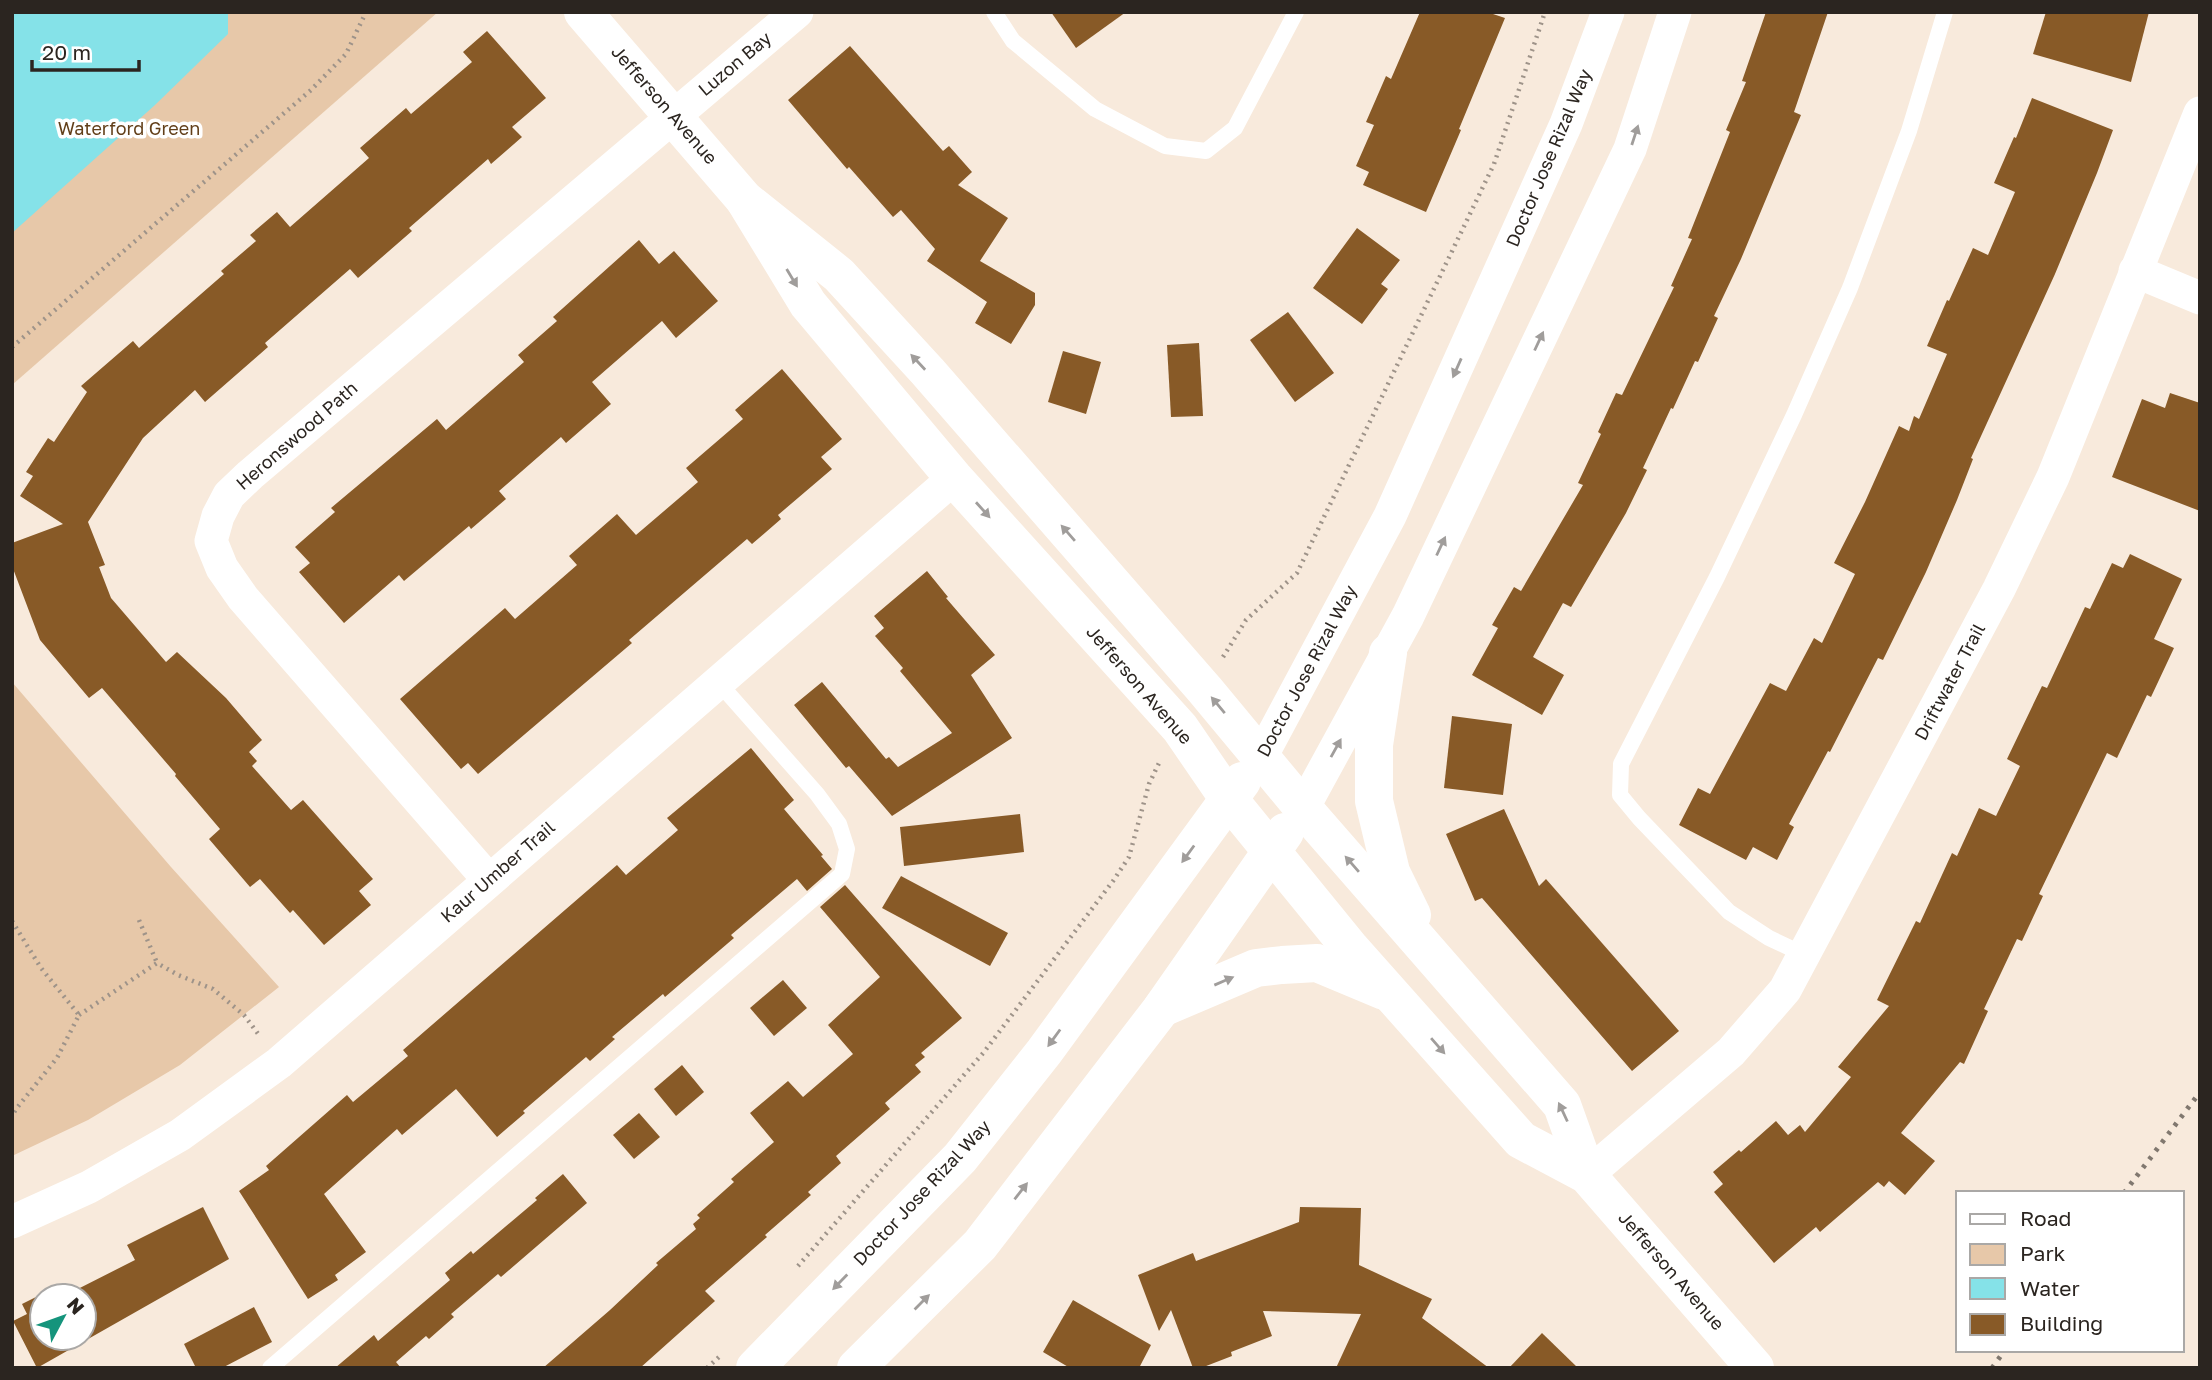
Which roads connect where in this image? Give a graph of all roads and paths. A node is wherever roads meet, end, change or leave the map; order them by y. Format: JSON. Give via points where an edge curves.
{"nodes":[{"id":1,"x":366,"y":12,"type":"edge"},
{"id":2,"x":583,"y":12,"type":"edge"},
{"id":3,"x":797,"y":12,"type":"edge"},
{"id":4,"x":994,"y":12,"type":"edge"},
{"id":5,"x":1296,"y":12,"type":"edge"},
{"id":6,"x":1545,"y":12,"type":"edge"},
{"id":7,"x":1608,"y":12,"type":"edge"},
{"id":8,"x":1675,"y":12,"type":"edge"},
{"id":9,"x":1945,"y":12,"type":"edge"},
{"id":10,"x":2200,"y":113,"type":"edge"},
{"id":11,"x":674,"y":116,"type":"junction"},
{"id":12,"x":744,"y":199,"type":"junction"},
{"id":13,"x":2135,"y":271,"type":"junction"},
{"id":14,"x":2200,"y":298,"type":"edge"},
{"id":15,"x":12,"y":347,"type":"edge"},
{"id":16,"x":954,"y":478,"type":"junction"},
{"id":17,"x":1388,"y":653,"type":"junction"},
{"id":18,"x":1219,"y":664,"type":"dead end"},
{"id":19,"x":718,"y":682,"type":"junction"},
{"id":20,"x":1261,"y":757,"type":"junction"},
{"id":21,"x":1161,"y":761,"type":"dead end"},
{"id":22,"x":1228,"y":798,"type":"junction"},
{"id":23,"x":1303,"y":808,"type":"junction"},
{"id":24,"x":1271,"y":851,"type":"junction"},
{"id":25,"x":488,"y":879,"type":"junction"},
{"id":26,"x":139,"y":920,"type":"dead end"},
{"id":27,"x":12,"y":922,"type":"edge"},
{"id":28,"x":1805,"y":955,"type":"junction"},
{"id":29,"x":1433,"y":958,"type":"junction"},
{"id":30,"x":157,"y":963,"type":"junction"},
{"id":31,"x":1393,"y":995,"type":"junction"},
{"id":32,"x":1162,"y":1008,"type":"junction"},
{"id":33,"x":79,"y":1015,"type":"junction"},
{"id":34,"x":244,"y":1015,"type":"dead end"},
{"id":35,"x":12,"y":1116,"type":"edge"},
{"id":36,"x":1587,"y":1175,"type":"junction"},
{"id":37,"x":12,"y":1222,"type":"edge"},
{"id":38,"x":794,"y":1271,"type":"dead end"},
{"id":39,"x":738,"y":1361,"type":"edge"},
{"id":40,"x":270,"y":1368,"type":"edge"},
{"id":41,"x":707,"y":1368,"type":"edge"},
{"id":42,"x":856,"y":1368,"type":"edge"},
{"id":43,"x":1755,"y":1368,"type":"edge"}],
"edges":[{"from":1,"to":15,"type":"path","via":[[346,54],[310,90]]},
{"from":2,"to":11,"type":"street","name":"Jefferson Avenue"},
{"from":3,"to":11,"type":"street","name":"Luzon Bay"},
{"from":4,"to":5,"type":"lane","via":[[1013,41],[1095,109],[1165,146],[1206,150],[1235,128]]},
{"from":6,"to":18,"type":"path","via":[[1494,164],[1297,573],[1245,620]]},
{"from":7,"to":20,"type":"street","name":"Doctor Jose Rizal Way","one_way":true,"via":[[1566,124],[1390,516]]},
{"from":17,"to":8,"type":"street","one_way":true,"via":[[1630,149]]},
{"from":9,"to":28,"type":"lane","via":[[1909,131],[1850,288],[1717,577],[1621,764],[1620,795],[1683,865],[1729,912]]},
{"from":10,"to":13,"type":"street","name":"Driftwater Trail"},
{"from":11,"to":12,"type":"street","name":"Jefferson Avenue"},
{"from":11,"to":25,"type":"street","name":"Heronswood Path","via":[[250,475],[229,495],[211,541],[222,568],[243,598]]},
{"from":12,"to":16,"type":"street","name":"Jefferson Avenue","one_way":true,"via":[[808,304]]},
{"from":20,"to":12,"type":"street","name":"Jefferson Avenue","one_way":true,"via":[[839,275]]},
{"from":13,"to":14,"type":"street"},
{"from":13,"to":28,"type":"street","name":"Driftwater Trail","via":[[2023,540]]},
{"from":16,"to":19,"type":"street","name":"Kaur Umber Trail"},
{"from":16,"to":22,"type":"street","name":"Jefferson Avenue","one_way":true,"via":[[1180,728]]},
{"from":23,"to":17,"type":"street","one_way":true},
{"from":17,"to":29,"type":"street","via":[[1374,745],[1374,800],[1391,872]]},
{"from":19,"to":25,"type":"street","name":"Kaur Umber Trail"},
{"from":19,"to":40,"type":"lane","via":[[839,824],[847,849],[842,874]]},
{"from":20,"to":22,"type":"street","name":"Doctor Jose Rizal Way"},
{"from":20,"to":23,"type":"street","name":"Jefferson Avenue"},
{"from":21,"to":38,"type":"path","via":[[1149,784],[1129,857],[1113,881],[984,1052]]},
{"from":22,"to":24,"type":"street","name":"Jefferson Avenue"},
{"from":22,"to":39,"type":"street","name":"Doctor Jose Rizal Way","one_way":true,"via":[[1044,1052],[960,1158]]},
{"from":23,"to":24,"type":"street"},
{"from":29,"to":23,"type":"street","name":"Jefferson Avenue","one_way":true},
{"from":24,"to":31,"type":"street","name":"Jefferson Avenue"},
{"from":24,"to":32,"type":"street"},
{"from":25,"to":37,"type":"street","name":"Kaur Umber Trail","via":[[319,1030],[180,1135],[89,1187]]},
{"from":26,"to":30,"type":"path"},
{"from":27,"to":33,"type":"path"},
{"from":28,"to":36,"type":"street","name":"Driftwater Trail","via":[[1785,990],[1731,1052]]},
{"from":36,"to":29,"type":"street","name":"Jefferson Avenue","one_way":true,"via":[[1562,1105]]},
{"from":30,"to":33,"type":"path"},
{"from":30,"to":34,"type":"path","via":[[213,989]]},
{"from":32,"to":31,"type":"street","one_way":true,"via":[[1256,968],[1317,963]]},
{"from":31,"to":36,"type":"street","name":"Jefferson Avenue","one_way":true,"via":[[1521,1140]]},
{"from":42,"to":32,"type":"street","one_way":true,"via":[[980,1245]]},
{"from":33,"to":35,"type":"path","via":[[57,1058]]},
{"from":36,"to":43,"type":"street","name":"Jefferson Avenue"},
{"from":39,"to":41,"type":"path"}]}
